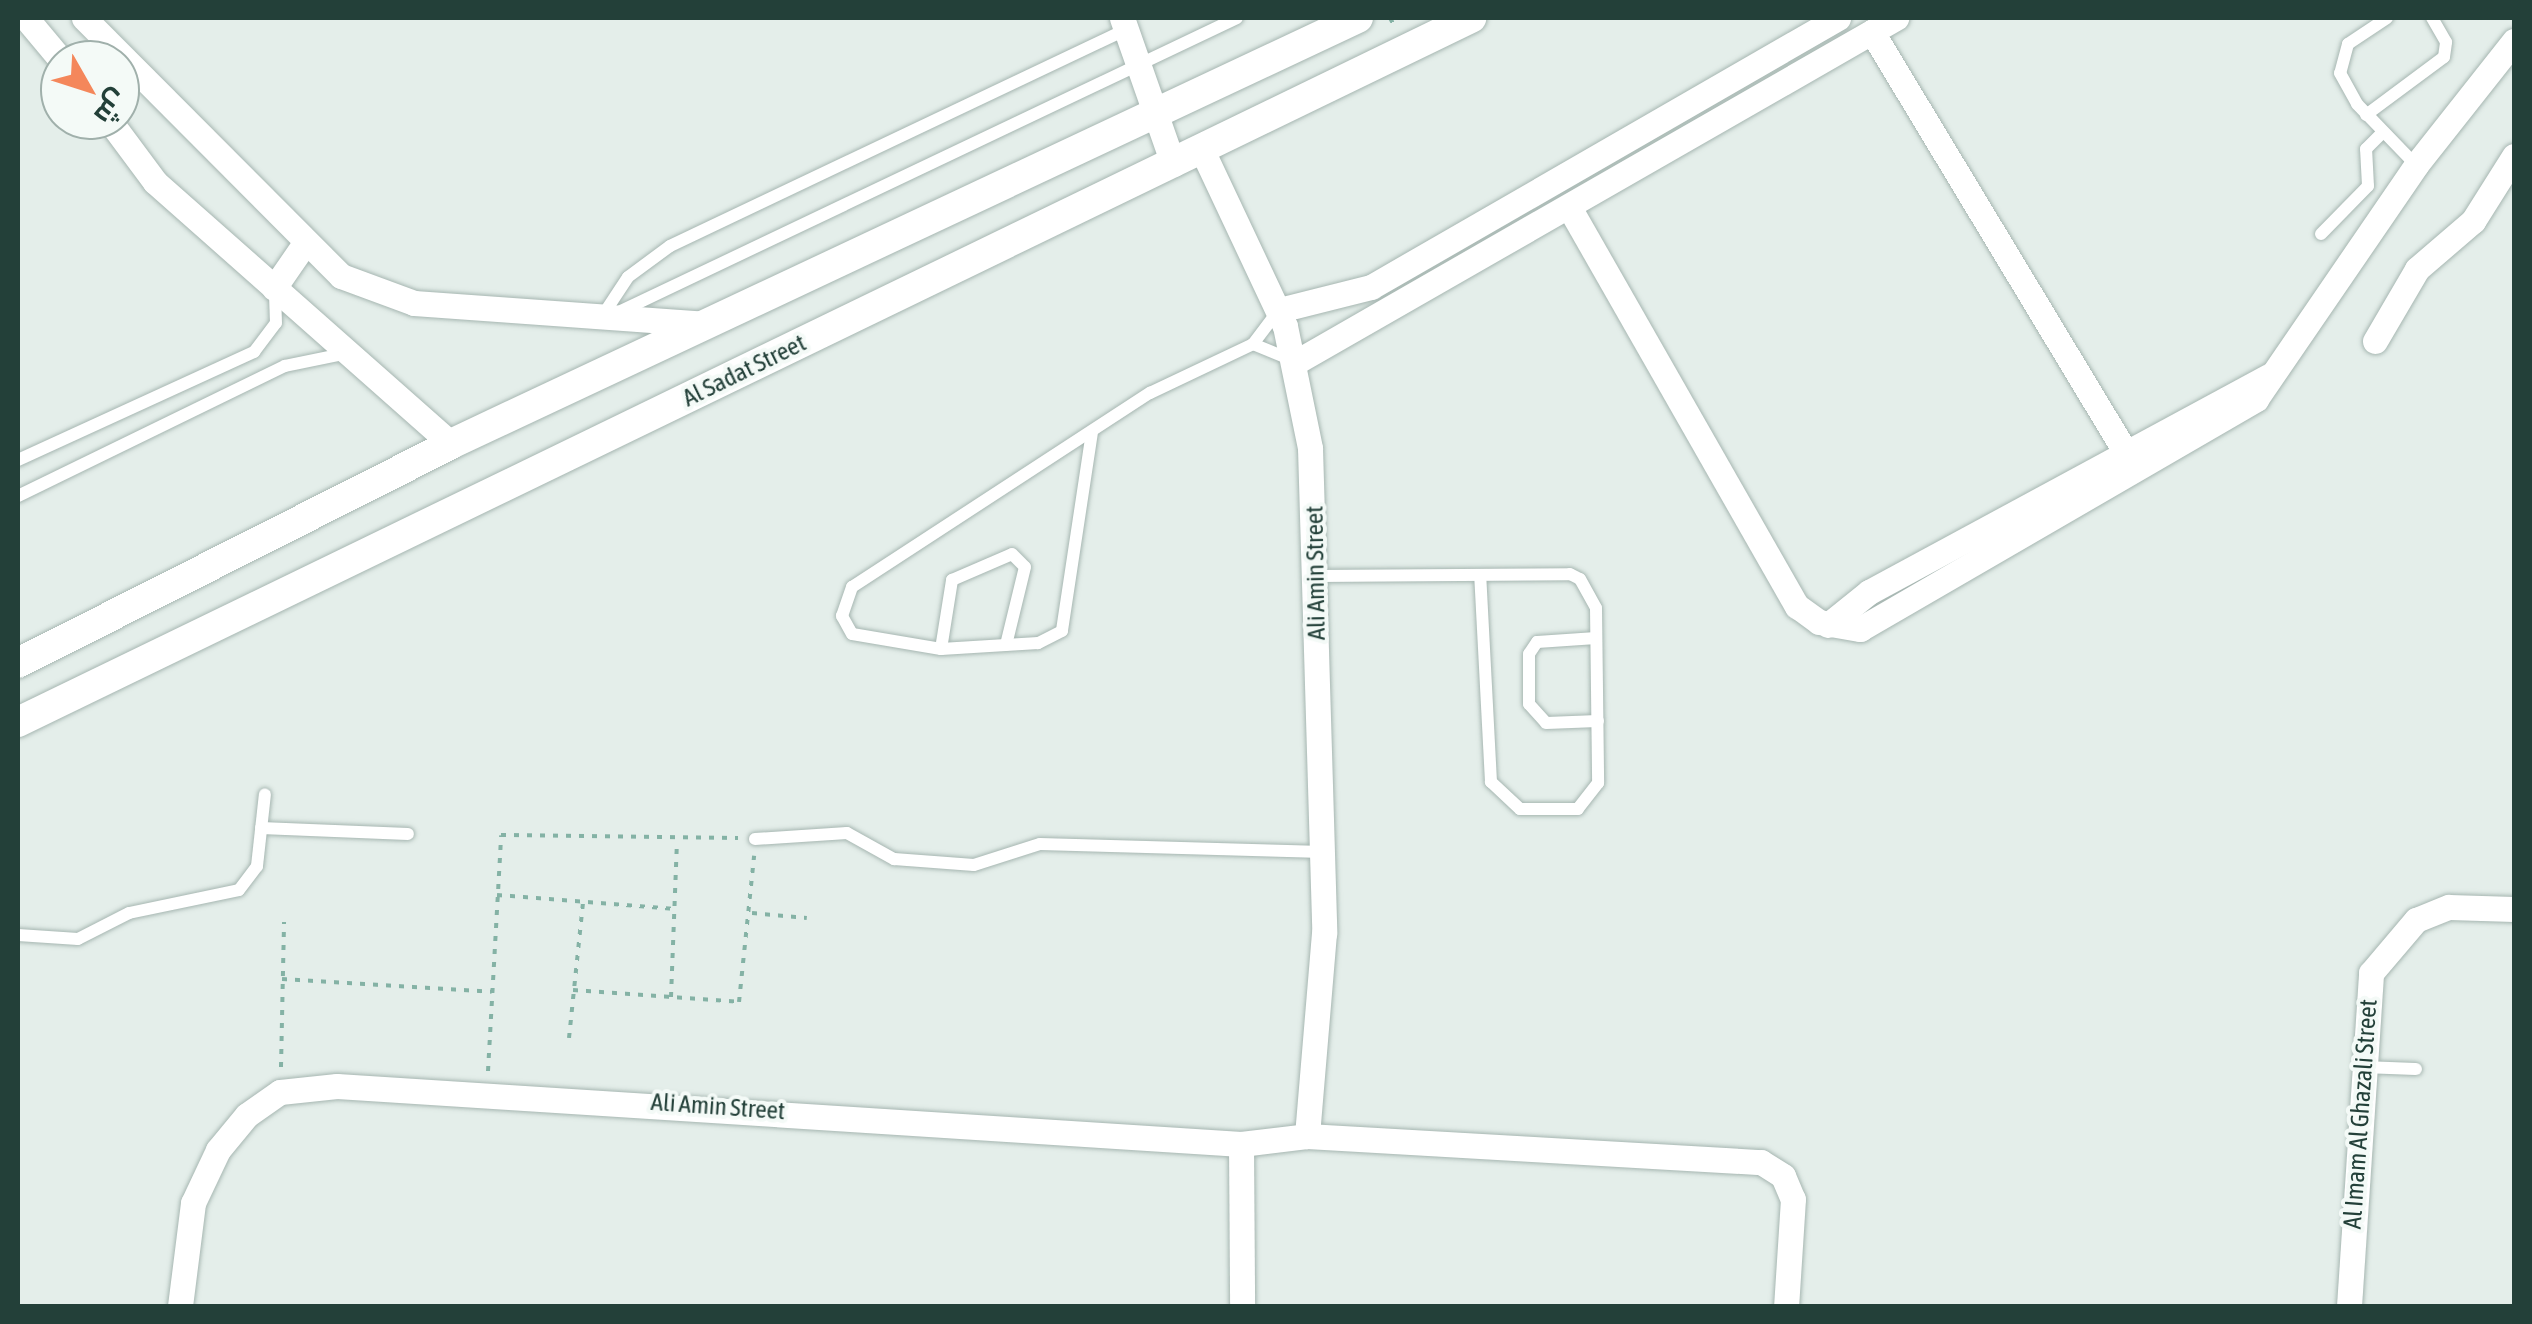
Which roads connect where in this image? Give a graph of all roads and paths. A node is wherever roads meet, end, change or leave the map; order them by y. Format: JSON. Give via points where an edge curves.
{"nodes":[{"id":1,"x":26,"y":18,"type":"edge"},
{"id":2,"x":84,"y":18,"type":"edge"},
{"id":3,"x":1237,"y":18,"type":"edge"},
{"id":4,"x":1358,"y":18,"type":"edge"},
{"id":5,"x":1471,"y":18,"type":"edge"},
{"id":6,"x":1838,"y":18,"type":"edge"},
{"id":7,"x":1896,"y":18,"type":"edge"},
{"id":8,"x":2386,"y":18,"type":"edge"},
{"id":9,"x":2432,"y":18,"type":"edge"},
{"id":10,"x":1215,"y":22,"type":"edge"},
{"id":11,"x":1125,"y":23,"type":"edge"},
{"id":12,"x":1872,"y":32,"type":"junction"},
{"id":13,"x":44,"y":40,"type":"edge"},
{"id":14,"x":99,"y":40,"type":"edge"},
{"id":15,"x":2514,"y":41,"type":"edge"},
{"id":16,"x":1139,"y":63,"type":"junction"},
{"id":17,"x":1234,"y":78,"type":"junction"},
{"id":18,"x":140,"y":93,"type":"edge"},
{"id":19,"x":1678,"y":110,"type":"junction"},
{"id":20,"x":1156,"y":115,"type":"junction"},
{"id":21,"x":2366,"y":115,"type":"junction"},
{"id":22,"x":1255,"y":123,"type":"junction"},
{"id":23,"x":2382,"y":133,"type":"junction"},
{"id":24,"x":1691,"y":136,"type":"junction"},
{"id":25,"x":125,"y":140,"type":"edge"},
{"id":26,"x":1202,"y":150,"type":"junction"},
{"id":27,"x":2514,"y":156,"type":"edge"},
{"id":28,"x":1172,"y":164,"type":"junction"},
{"id":29,"x":2416,"y":165,"type":"junction"},
{"id":30,"x":1569,"y":208,"type":"junction"},
{"id":31,"x":2321,"y":234,"type":"dead end"},
{"id":32,"x":303,"y":246,"type":"junction"},
{"id":33,"x":274,"y":288,"type":"junction"},
{"id":34,"x":1279,"y":310,"type":"junction"},
{"id":35,"x":600,"y":320,"type":"junction"},
{"id":36,"x":712,"y":324,"type":"junction"},
{"id":37,"x":2375,"y":342,"type":"dead end"},
{"id":38,"x":1253,"y":344,"type":"junction"},
{"id":39,"x":354,"y":354,"type":"junction"},
{"id":40,"x":1296,"y":362,"type":"junction"},
{"id":41,"x":2273,"y":373,"type":"junction"},
{"id":42,"x":1092,"y":432,"type":"junction"},
{"id":43,"x":451,"y":444,"type":"junction"},
{"id":44,"x":2124,"y":450,"type":"junction"},
{"id":45,"x":18,"y":460,"type":"edge"},
{"id":46,"x":18,"y":496,"type":"edge"},
{"id":47,"x":1480,"y":575,"type":"junction"},
{"id":48,"x":1315,"y":576,"type":"junction"},
{"id":49,"x":1828,"y":625,"type":"junction"},
{"id":50,"x":1596,"y":638,"type":"junction"},
{"id":51,"x":1006,"y":645,"type":"junction"},
{"id":52,"x":940,"y":649,"type":"junction"},
{"id":53,"x":18,"y":663,"type":"edge"},
{"id":54,"x":1598,"y":721,"type":"junction"},
{"id":55,"x":18,"y":722,"type":"edge"},
{"id":56,"x":265,"y":794,"type":"dead end"},
{"id":57,"x":261,"y":828,"type":"junction"},
{"id":58,"x":408,"y":834,"type":"dead end"},
{"id":59,"x":755,"y":839,"type":"junction"},
{"id":60,"x":676,"y":844,"type":"junction"},
{"id":61,"x":1323,"y":852,"type":"junction"},
{"id":62,"x":497,"y":895,"type":"junction"},
{"id":63,"x":583,"y":902,"type":"junction"},
{"id":64,"x":674,"y":909,"type":"junction"},
{"id":65,"x":2514,"y":909,"type":"edge"},
{"id":66,"x":750,"y":913,"type":"junction"},
{"id":67,"x":808,"y":918,"type":"dead end"},
{"id":68,"x":284,"y":922,"type":"dead end"},
{"id":69,"x":18,"y":935,"type":"edge"},
{"id":70,"x":282,"y":979,"type":"junction"},
{"id":71,"x":573,"y":990,"type":"junction"},
{"id":72,"x":492,"y":992,"type":"junction"},
{"id":73,"x":672,"y":997,"type":"junction"},
{"id":74,"x":568,"y":1038,"type":"dead end"},
{"id":75,"x":2360,"y":1066,"type":"junction"},
{"id":76,"x":2416,"y":1069,"type":"dead end"},
{"id":77,"x":487,"y":1091,"type":"junction"},
{"id":78,"x":280,"y":1092,"type":"junction"},
{"id":79,"x":1307,"y":1136,"type":"junction"},
{"id":80,"x":1242,"y":1144,"type":"junction"},
{"id":81,"x":180,"y":1306,"type":"edge"},
{"id":82,"x":1242,"y":1306,"type":"edge"},
{"id":83,"x":1786,"y":1306,"type":"edge"},
{"id":84,"x":2348,"y":1306,"type":"edge"}],
"edges":[{"from":1,"to":13,"type":"street"},
{"from":2,"to":14,"type":"street"},
{"from":3,"to":10,"type":"lane"},
{"from":4,"to":17,"type":"main road"},
{"from":5,"to":22,"type":"main road","name":"Al Sadat Street"},
{"from":6,"to":19,"type":"street"},
{"from":7,"to":12,"type":"street"},
{"from":8,"to":21,"type":"lane","via":[[2353,39],[2340,61],[2344,86]]},
{"from":9,"to":21,"type":"lane","via":[[2446,42],[2444,57]]},
{"from":10,"to":16,"type":"lane"},
{"from":11,"to":16,"type":"street"},
{"from":11,"to":35,"type":"lane","via":[[670,246],[628,277]]},
{"from":12,"to":24,"type":"street"},
{"from":12,"to":44,"type":"street"},
{"from":15,"to":29,"type":"street"},
{"from":16,"to":20,"type":"street"},
{"from":16,"to":35,"type":"lane"},
{"from":17,"to":20,"type":"main road"},
{"from":17,"to":22,"type":"main road"},
{"from":18,"to":32,"type":"street"},
{"from":19,"to":24,"type":"street"},
{"from":19,"to":34,"type":"street","via":[[1371,287]]},
{"from":20,"to":28,"type":"street"},
{"from":20,"to":36,"type":"main road"},
{"from":21,"to":23,"type":"lane"},
{"from":22,"to":26,"type":"main road","name":"Al Sadat Street"},
{"from":23,"to":29,"type":"lane"},
{"from":23,"to":31,"type":"lane","via":[[2366,148],[2368,186]]},
{"from":24,"to":30,"type":"street"},
{"from":25,"to":33,"type":"street","via":[[155,182]]},
{"from":26,"to":28,"type":"main road","name":"Al Sadat Street"},
{"from":26,"to":34,"type":"street","name":"Ali Amin Street"},
{"from":27,"to":37,"type":"street","via":[[2473,221],[2417,269]]},
{"from":28,"to":55,"type":"main road","name":"Al Sadat Street"},
{"from":29,"to":41,"type":"street"},
{"from":30,"to":40,"type":"street"},
{"from":30,"to":49,"type":"street","via":[[1791,596]]},
{"from":32,"to":33,"type":"street"},
{"from":32,"to":35,"type":"street","via":[[341,276],[414,303]]},
{"from":33,"to":39,"type":"street"},
{"from":33,"to":45,"type":"lane","via":[[276,323],[254,352]]},
{"from":34,"to":38,"type":"lane"},
{"from":34,"to":40,"type":"street","name":"Ali Amin Street"},
{"from":35,"to":36,"type":"street"},
{"from":36,"to":43,"type":"main road"},
{"from":38,"to":40,"type":"lane"},
{"from":38,"to":42,"type":"lane","via":[[1203,363]]},
{"from":39,"to":43,"type":"street"},
{"from":39,"to":46,"type":"lane","via":[[285,366]]},
{"from":40,"to":48,"type":"street","name":"Ali Amin Street","via":[[1310,448]]},
{"from":41,"to":44,"type":"street"},
{"from":41,"to":49,"type":"street","via":[[2256,400],[2224,422],[1880,621],[1860,629]]},
{"from":42,"to":51,"type":"lane","via":[[1070,617],[1051,640]]},
{"from":42,"to":52,"type":"lane","via":[[846,595],[842,616],[861,640]]},
{"from":43,"to":53,"type":"main road"},
{"from":44,"to":49,"type":"street","via":[[1858,599]]},
{"from":47,"to":48,"type":"lane"},
{"from":47,"to":50,"type":"lane","via":[[1580,579],[1594,597]]},
{"from":47,"to":54,"type":"lane","via":[[1495,791],[1520,808],[1586,805],[1598,783]]},
{"from":48,"to":61,"type":"street","name":"Ali Amin Street"},
{"from":50,"to":54,"type":"lane"},
{"from":50,"to":54,"type":"lane","via":[[1536,642],[1528,654],[1529,704],[1546,723]]},
{"from":51,"to":52,"type":"lane"},
{"from":51,"to":52,"type":"lane","via":[[1025,566],[1012,554],[952,580]]},
{"from":56,"to":57,"type":"lane"},
{"from":57,"to":58,"type":"lane"},
{"from":57,"to":69,"type":"lane","via":[[257,866],[239,890],[129,913],[78,939]]},
{"from":59,"to":60,"type":"path"},
{"from":59,"to":61,"type":"lane","via":[[834,831],[894,859],[974,865],[1040,844]]},
{"from":59,"to":66,"type":"path"},
{"from":60,"to":62,"type":"path","via":[[510,831],[497,845]]},
{"from":60,"to":64,"type":"path"},
{"from":61,"to":79,"type":"street","name":"Ali Amin Street"},
{"from":62,"to":63,"type":"path"},
{"from":62,"to":72,"type":"path"},
{"from":63,"to":64,"type":"path"},
{"from":63,"to":71,"type":"path"},
{"from":64,"to":73,"type":"path"},
{"from":65,"to":75,"type":"street","name":"Al Imam Al Ghazali Street","via":[[2449,907],[2389,942],[2371,973]]},
{"from":66,"to":67,"type":"path"},
{"from":66,"to":73,"type":"path","via":[[739,1002]]},
{"from":68,"to":70,"type":"path"},
{"from":70,"to":72,"type":"path"},
{"from":70,"to":78,"type":"path"},
{"from":71,"to":73,"type":"path"},
{"from":71,"to":74,"type":"path"},
{"from":72,"to":77,"type":"path"},
{"from":75,"to":76,"type":"lane"},
{"from":75,"to":84,"type":"street","name":"Al Imam Al Ghazali Street"},
{"from":77,"to":78,"type":"street","name":"Ali Amin Street","via":[[337,1086]]},
{"from":77,"to":80,"type":"street","name":"Ali Amin Street"},
{"from":78,"to":81,"type":"street","via":[[228,1138],[193,1203]]},
{"from":79,"to":80,"type":"street","name":"Ali Amin Street"},
{"from":79,"to":83,"type":"street","name":"Ali Amin Street","via":[[1761,1162],[1782,1176],[1793,1199]]},
{"from":80,"to":82,"type":"street"}]}
